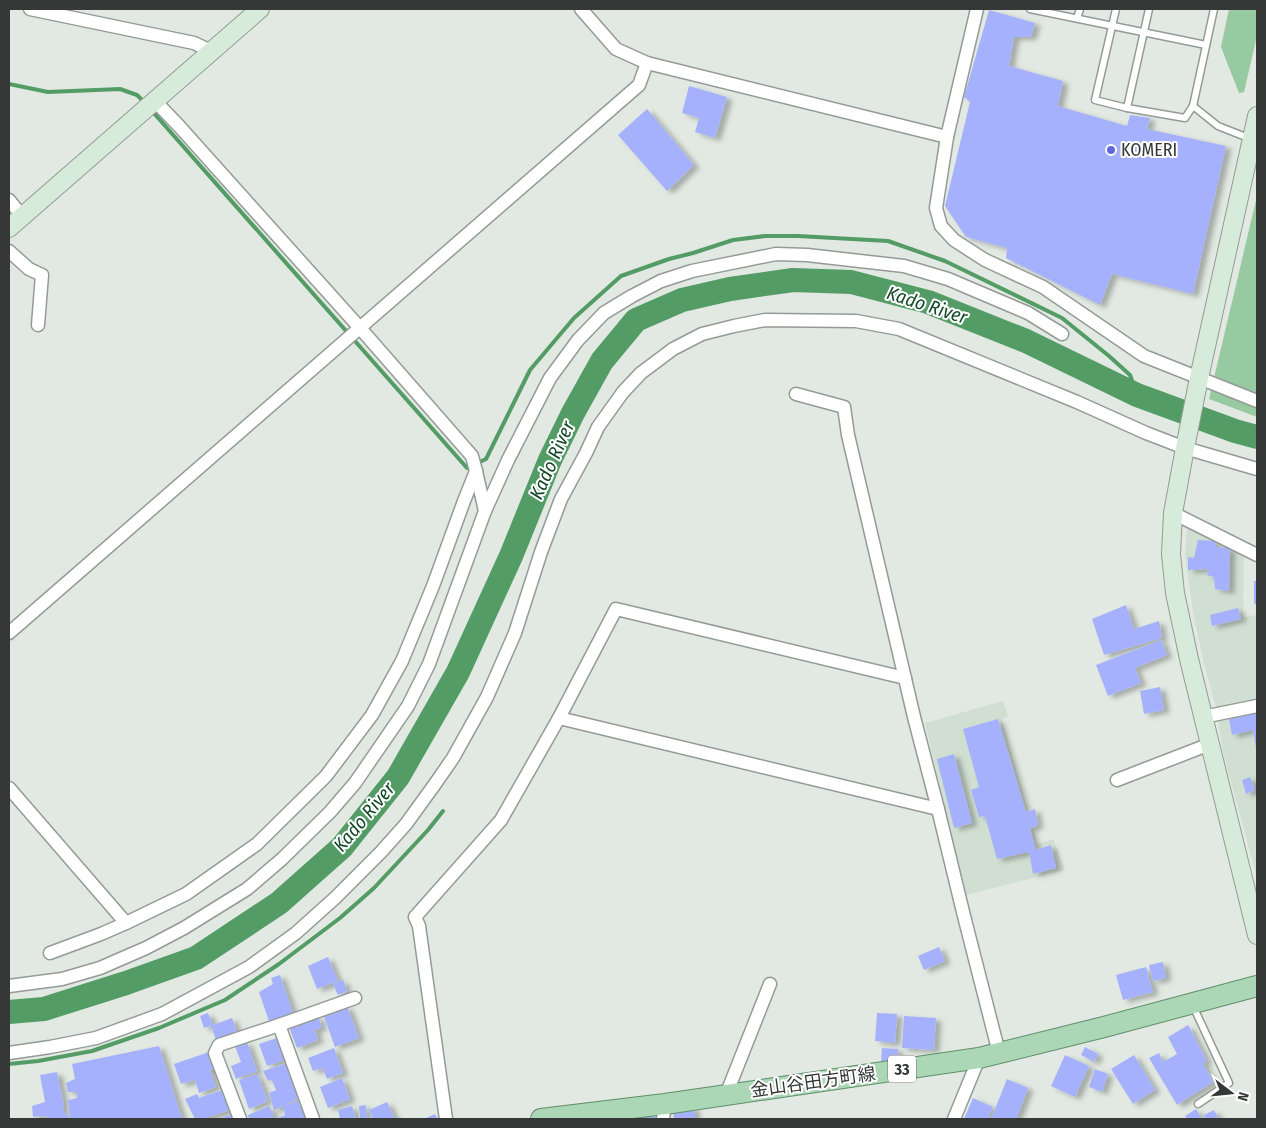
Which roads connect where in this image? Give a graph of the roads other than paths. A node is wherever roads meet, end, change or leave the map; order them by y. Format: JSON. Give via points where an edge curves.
{"nodes":[{"id":1,"x":30,"y":9,"type":"edge"},
{"id":2,"x":260,"y":9,"type":"edge"},
{"id":3,"x":581,"y":9,"type":"edge"},
{"id":4,"x":977,"y":9,"type":"edge"},
{"id":5,"x":1030,"y":9,"type":"edge"},
{"id":6,"x":1080,"y":9,"type":"edge"},
{"id":7,"x":1116,"y":9,"type":"edge"},
{"id":8,"x":1149,"y":9,"type":"edge"},
{"id":9,"x":1214,"y":9,"type":"edge"},
{"id":10,"x":1046,"y":10,"type":"edge"},
{"id":11,"x":1077,"y":18,"type":"junction"},
{"id":12,"x":1112,"y":26,"type":"junction"},
{"id":13,"x":1144,"y":32,"type":"junction"},
{"id":14,"x":1206,"y":45,"type":"junction"},
{"id":15,"x":212,"y":52,"type":"junction"},
{"id":16,"x":646,"y":63,"type":"junction"},
{"id":17,"x":155,"y":101,"type":"junction"},
{"id":18,"x":1193,"y":106,"type":"junction"},
{"id":19,"x":1127,"y":108,"type":"junction"},
{"id":20,"x":1257,"y":116,"type":"edge"},
{"id":21,"x":947,"y":137,"type":"junction"},
{"id":22,"x":1255,"y":141,"type":"edge"},
{"id":23,"x":9,"y":200,"type":"edge"},
{"id":24,"x":22,"y":216,"type":"junction"},
{"id":25,"x":9,"y":228,"type":"edge"},
{"id":26,"x":9,"y":251,"type":"edge"},
{"id":27,"x":38,"y":325,"type":"dead end"},
{"id":28,"x":360,"y":328,"type":"junction"},
{"id":29,"x":1062,"y":334,"type":"dead end"},
{"id":30,"x":1199,"y":378,"type":"junction"},
{"id":31,"x":796,"y":394,"type":"dead end"},
{"id":32,"x":1257,"y":401,"type":"edge"},
{"id":33,"x":1186,"y":445,"type":"junction"},
{"id":34,"x":1257,"y":469,"type":"edge"},
{"id":35,"x":476,"y":472,"type":"junction"},
{"id":36,"x":486,"y":511,"type":"junction"},
{"id":37,"x":1173,"y":514,"type":"junction"},
{"id":38,"x":1257,"y":555,"type":"edge"},
{"id":39,"x":9,"y":633,"type":"edge"},
{"id":40,"x":905,"y":678,"type":"junction"},
{"id":41,"x":1257,"y":706,"type":"edge"},
{"id":42,"x":559,"y":718,"type":"junction"},
{"id":43,"x":1203,"y":718,"type":"junction"},
{"id":44,"x":1210,"y":744,"type":"junction"},
{"id":45,"x":1117,"y":780,"type":"dead end"},
{"id":46,"x":9,"y":788,"type":"edge"},
{"id":47,"x":938,"y":809,"type":"junction"},
{"id":48,"x":126,"y":923,"type":"junction"},
{"id":49,"x":1257,"y":935,"type":"edge"},
{"id":50,"x":50,"y":953,"type":"dead end"},
{"id":51,"x":770,"y":984,"type":"dead end"},
{"id":52,"x":9,"y":986,"type":"edge"},
{"id":53,"x":1257,"y":986,"type":"edge"},
{"id":54,"x":355,"y":998,"type":"dead end"},
{"id":55,"x":1192,"y":1003,"type":"junction"},
{"id":56,"x":279,"y":1024,"type":"junction"},
{"id":57,"x":9,"y":1053,"type":"edge"},
{"id":58,"x":999,"y":1054,"type":"junction"},
{"id":59,"x":979,"y":1058,"type":"junction"},
{"id":60,"x":726,"y":1095,"type":"junction"},
{"id":61,"x":1198,"y":1104,"type":"dead end"},
{"id":62,"x":664,"y":1111,"type":"edge"},
{"id":63,"x":563,"y":1118,"type":"edge"},
{"id":64,"x":240,"y":1119,"type":"edge"},
{"id":65,"x":313,"y":1119,"type":"edge"},
{"id":66,"x":446,"y":1119,"type":"edge"},
{"id":67,"x":540,"y":1119,"type":"edge"},
{"id":68,"x":954,"y":1119,"type":"edge"}],
"edges":[{"from":1,"to":15,"type":"street","via":[[194,43]]},
{"from":2,"to":15,"type":"street"},
{"from":3,"to":16,"type":"street","via":[[616,49]]},
{"from":4,"to":21,"type":"street"},
{"from":5,"to":10,"type":"lane"},
{"from":6,"to":11,"type":"lane"},
{"from":7,"to":12,"type":"lane"},
{"from":8,"to":13,"type":"lane"},
{"from":9,"to":14,"type":"lane"},
{"from":10,"to":11,"type":"lane"},
{"from":11,"to":12,"type":"lane"},
{"from":12,"to":13,"type":"lane"},
{"from":12,"to":19,"type":"lane","via":[[1095,100]]},
{"from":13,"to":14,"type":"lane"},
{"from":13,"to":19,"type":"lane"},
{"from":14,"to":18,"type":"lane"},
{"from":15,"to":17,"type":"street"},
{"from":16,"to":21,"type":"street"},
{"from":16,"to":28,"type":"street","via":[[639,85]]},
{"from":17,"to":24,"type":"street"},
{"from":17,"to":28,"type":"street"},
{"from":18,"to":19,"type":"lane","via":[[1184,118]]},
{"from":18,"to":22,"type":"lane","via":[[1218,126]]},
{"from":20,"to":22,"type":"street"},
{"from":21,"to":30,"type":"street","via":[[936,208],[941,226],[954,240],[985,260],[1043,287],[1144,356]]},
{"from":22,"to":30,"type":"street"},
{"from":23,"to":24,"type":"street"},
{"from":24,"to":25,"type":"street"},
{"from":26,"to":27,"type":"street","via":[[29,269],[42,275]]},
{"from":28,"to":35,"type":"street","via":[[472,456]]},
{"from":28,"to":39,"type":"street"},
{"from":29,"to":36,"type":"street","via":[[1028,313],[948,279],[904,266],[776,254],[692,271],[661,281],[632,296],[604,314],[578,340],[546,385]]},
{"from":30,"to":32,"type":"street"},
{"from":30,"to":33,"type":"street"},
{"from":31,"to":40,"type":"street","via":[[844,407]]},
{"from":33,"to":34,"type":"street"},
{"from":33,"to":37,"type":"street"},
{"from":33,"to":57,"type":"street","via":[[1146,433],[899,329],[856,322],[765,320],[702,334],[673,348],[641,373],[598,426],[561,499],[515,633],[487,697],[453,758],[406,824],[381,852],[296,933],[249,967],[162,1014],[96,1038]]},
{"from":35,"to":36,"type":"street"},
{"from":35,"to":48,"type":"street","via":[[402,661],[372,716],[326,776],[257,844],[186,894]]},
{"from":36,"to":52,"type":"street","via":[[429,664],[408,706],[355,783],[330,812],[247,889],[184,928],[100,968],[62,979]]},
{"from":37,"to":38,"type":"street"},
{"from":37,"to":43,"type":"street","via":[[1171,554],[1175,593]]},
{"from":40,"to":42,"type":"street","via":[[616,609]]},
{"from":40,"to":47,"type":"street"},
{"from":41,"to":43,"type":"street"},
{"from":42,"to":47,"type":"street"},
{"from":42,"to":66,"type":"street","via":[[501,820],[415,917],[419,926]]},
{"from":43,"to":44,"type":"street"},
{"from":44,"to":45,"type":"street"},
{"from":44,"to":49,"type":"street"},
{"from":46,"to":48,"type":"street"},
{"from":47,"to":58,"type":"street"},
{"from":48,"to":50,"type":"street"},
{"from":51,"to":60,"type":"street"},
{"from":53,"to":55,"type":"main road","name":"金山谷田方町線","number":"33"},
{"from":54,"to":56,"type":"street"},
{"from":55,"to":58,"type":"main road","name":"金山谷田方町線","number":"33"},
{"from":55,"to":61,"type":"lane","via":[[1229,1083]]},
{"from":56,"to":64,"type":"street","via":[[220,1045],[215,1053]]},
{"from":56,"to":65,"type":"street"},
{"from":58,"to":59,"type":"main road","name":"金山谷田方町線","number":"33"},
{"from":59,"to":60,"type":"main road","name":"金山谷田方町線","number":"33"},
{"from":59,"to":68,"type":"street"},
{"from":60,"to":62,"type":"main road","name":"金山谷田方町線","number":"33"},
{"from":62,"to":63,"type":"main road","name":"金山谷田方町線","number":"33"},
{"from":63,"to":67,"type":"main road","name":"金山谷田方町線","number":"33"}]}
